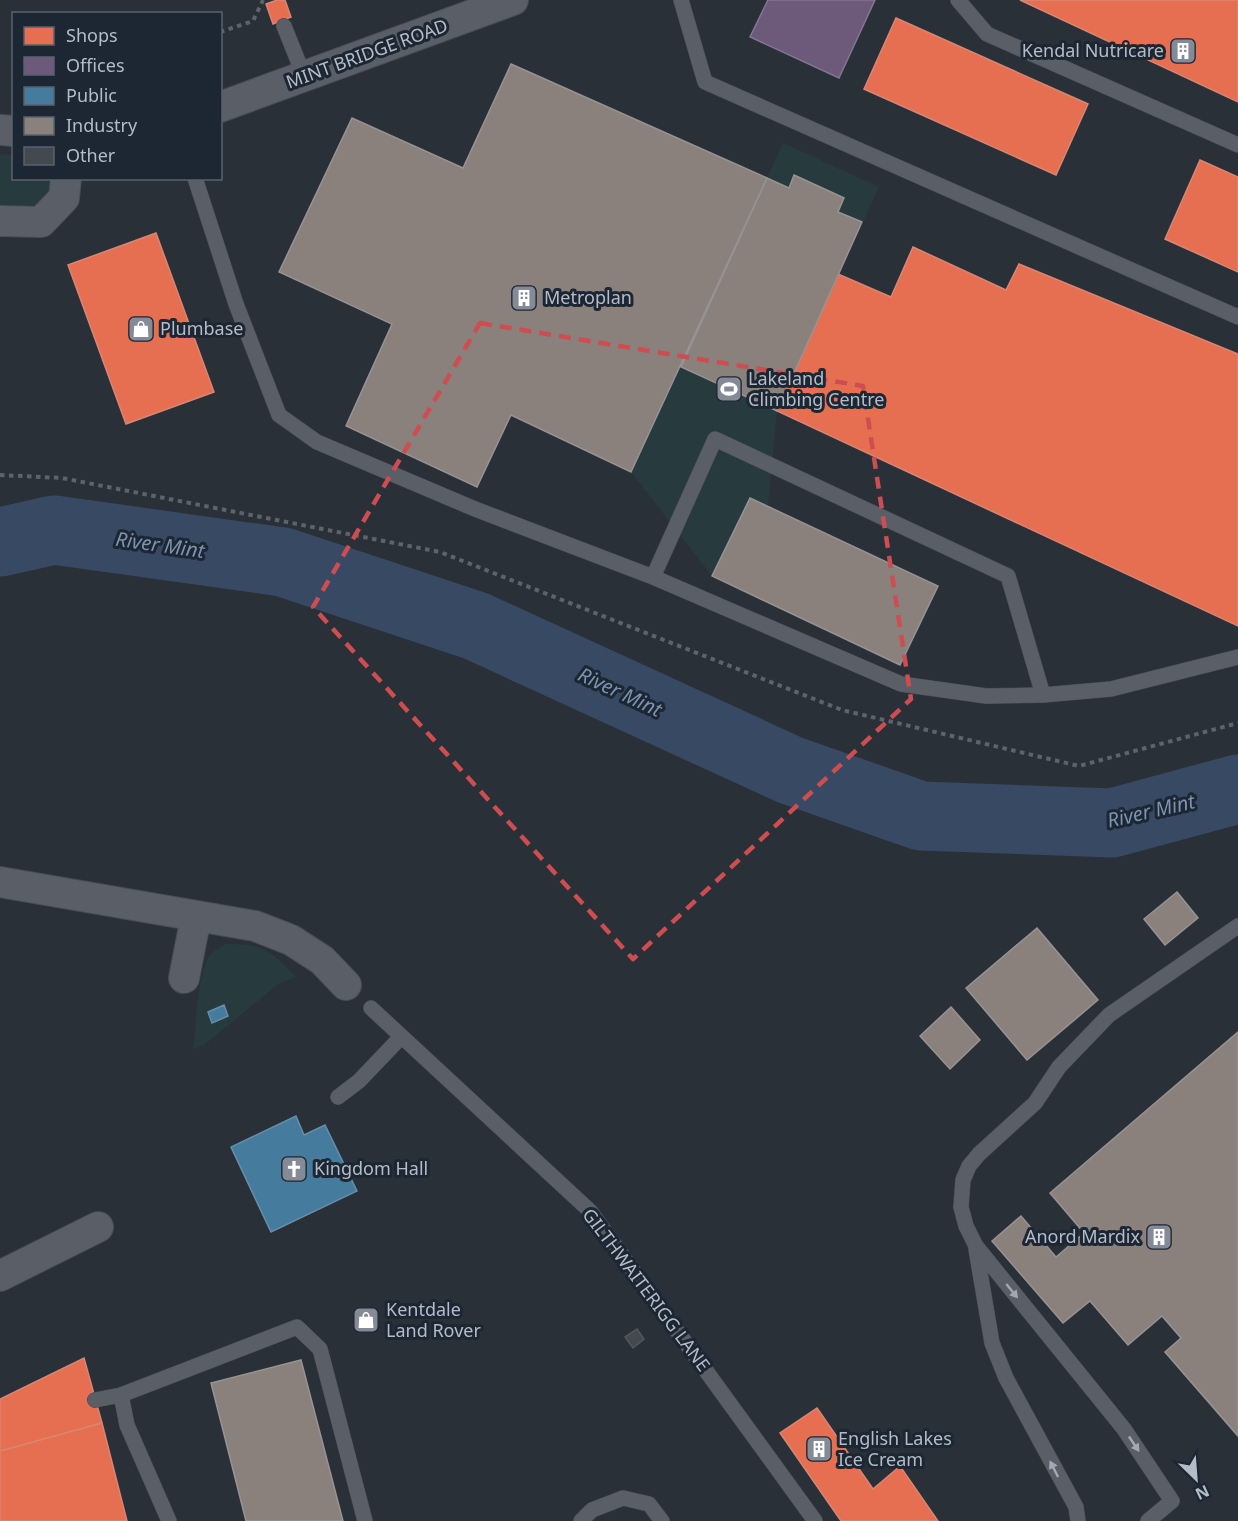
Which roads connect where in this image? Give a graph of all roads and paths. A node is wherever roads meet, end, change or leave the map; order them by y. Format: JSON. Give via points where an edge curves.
{"nodes":[{"id":1,"x":263,"y":0,"type":"edge"},
{"id":2,"x":513,"y":0,"type":"edge"},
{"id":3,"x":681,"y":0,"type":"edge"},
{"id":4,"x":958,"y":0,"type":"edge"},
{"id":5,"x":284,"y":26,"type":"dead end"},
{"id":6,"x":222,"y":31,"type":"edge"},
{"id":7,"x":304,"y":76,"type":"junction"},
{"id":8,"x":222,"y":106,"type":"edge"},
{"id":9,"x":1238,"y":146,"type":"edge"},
{"id":10,"x":66,"y":180,"type":"edge"},
{"id":11,"x":196,"y":180,"type":"edge"},
{"id":12,"x":0,"y":221,"type":"edge"},
{"id":13,"x":1238,"y":317,"type":"edge"},
{"id":14,"x":0,"y":475,"type":"edge"},
{"id":15,"x":653,"y":577,"type":"junction"},
{"id":16,"x":1238,"y":657,"type":"edge"},
{"id":17,"x":1043,"y":695,"type":"junction"},
{"id":18,"x":1238,"y":723,"type":"edge"},
{"id":19,"x":0,"y":882,"type":"edge"},
{"id":20,"x":196,"y":917,"type":"junction"},
{"id":21,"x":1238,"y":926,"type":"edge"},
{"id":22,"x":184,"y":978,"type":"dead end"},
{"id":23,"x":346,"y":985,"type":"dead end"},
{"id":24,"x":371,"y":1008,"type":"dead end"},
{"id":25,"x":401,"y":1037,"type":"junction"},
{"id":26,"x":338,"y":1097,"type":"dead end"},
{"id":27,"x":99,"y":1227,"type":"dead end"},
{"id":28,"x":976,"y":1246,"type":"junction"},
{"id":29,"x":0,"y":1276,"type":"edge"},
{"id":30,"x":121,"y":1395,"type":"junction"},
{"id":31,"x":95,"y":1400,"type":"dead end"},
{"id":32,"x":169,"y":1521,"type":"edge"},
{"id":33,"x":365,"y":1521,"type":"edge"},
{"id":34,"x":581,"y":1521,"type":"edge"},
{"id":35,"x":662,"y":1521,"type":"edge"},
{"id":36,"x":815,"y":1521,"type":"edge"},
{"id":37,"x":1078,"y":1521,"type":"edge"},
{"id":38,"x":1148,"y":1521,"type":"edge"}],
"edges":[{"from":1,"to":6,"type":"path","via":[[253,21]]},
{"from":2,"to":7,"type":"street","name":"MINT BRIDGE ROAD"},
{"from":3,"to":13,"type":"lane","via":[[705,82]]},
{"from":4,"to":9,"type":"lane","via":[[987,34]]},
{"from":5,"to":7,"type":"lane"},
{"from":7,"to":8,"type":"street","name":"MINT BRIDGE ROAD"},
{"from":10,"to":12,"type":"street","via":[[64,198],[41,222]]},
{"from":11,"to":15,"type":"lane","via":[[236,304],[279,415],[318,442],[475,509]]},
{"from":14,"to":18,"type":"path","via":[[62,478],[440,552],[842,710],[1079,766]]},
{"from":15,"to":17,"type":"lane","via":[[901,684],[986,696]]},
{"from":15,"to":17,"type":"lane","via":[[715,439],[1008,576]]},
{"from":16,"to":17,"type":"lane","via":[[1111,689]]},
{"from":19,"to":20,"type":"street"},
{"from":20,"to":22,"type":"street"},
{"from":20,"to":23,"type":"street","via":[[255,926],[291,940],[322,960]]},
{"from":21,"to":28,"type":"lane","via":[[1109,1015],[1059,1067],[1035,1103],[969,1166],[963,1180],[961,1207]]},
{"from":24,"to":25,"type":"lane","name":"GILTHWAITERIGG LANE"},
{"from":25,"to":26,"type":"lane"},
{"from":25,"to":36,"type":"lane","name":"GILTHWAITERIGG LANE","via":[[590,1211]]},
{"from":27,"to":29,"type":"street"},
{"from":37,"to":28,"type":"lane","one_way":true,"via":[[1076,1507],[1006,1378],[992,1343]]},
{"from":28,"to":38,"type":"lane","one_way":true,"via":[[1124,1429],[1173,1501]]},
{"from":30,"to":31,"type":"lane"},
{"from":30,"to":32,"type":"lane","via":[[127,1425]]},
{"from":30,"to":33,"type":"lane","via":[[297,1327],[320,1350]]},
{"from":34,"to":35,"type":"lane","via":[[592,1510],[623,1498],[649,1504]]}]}
